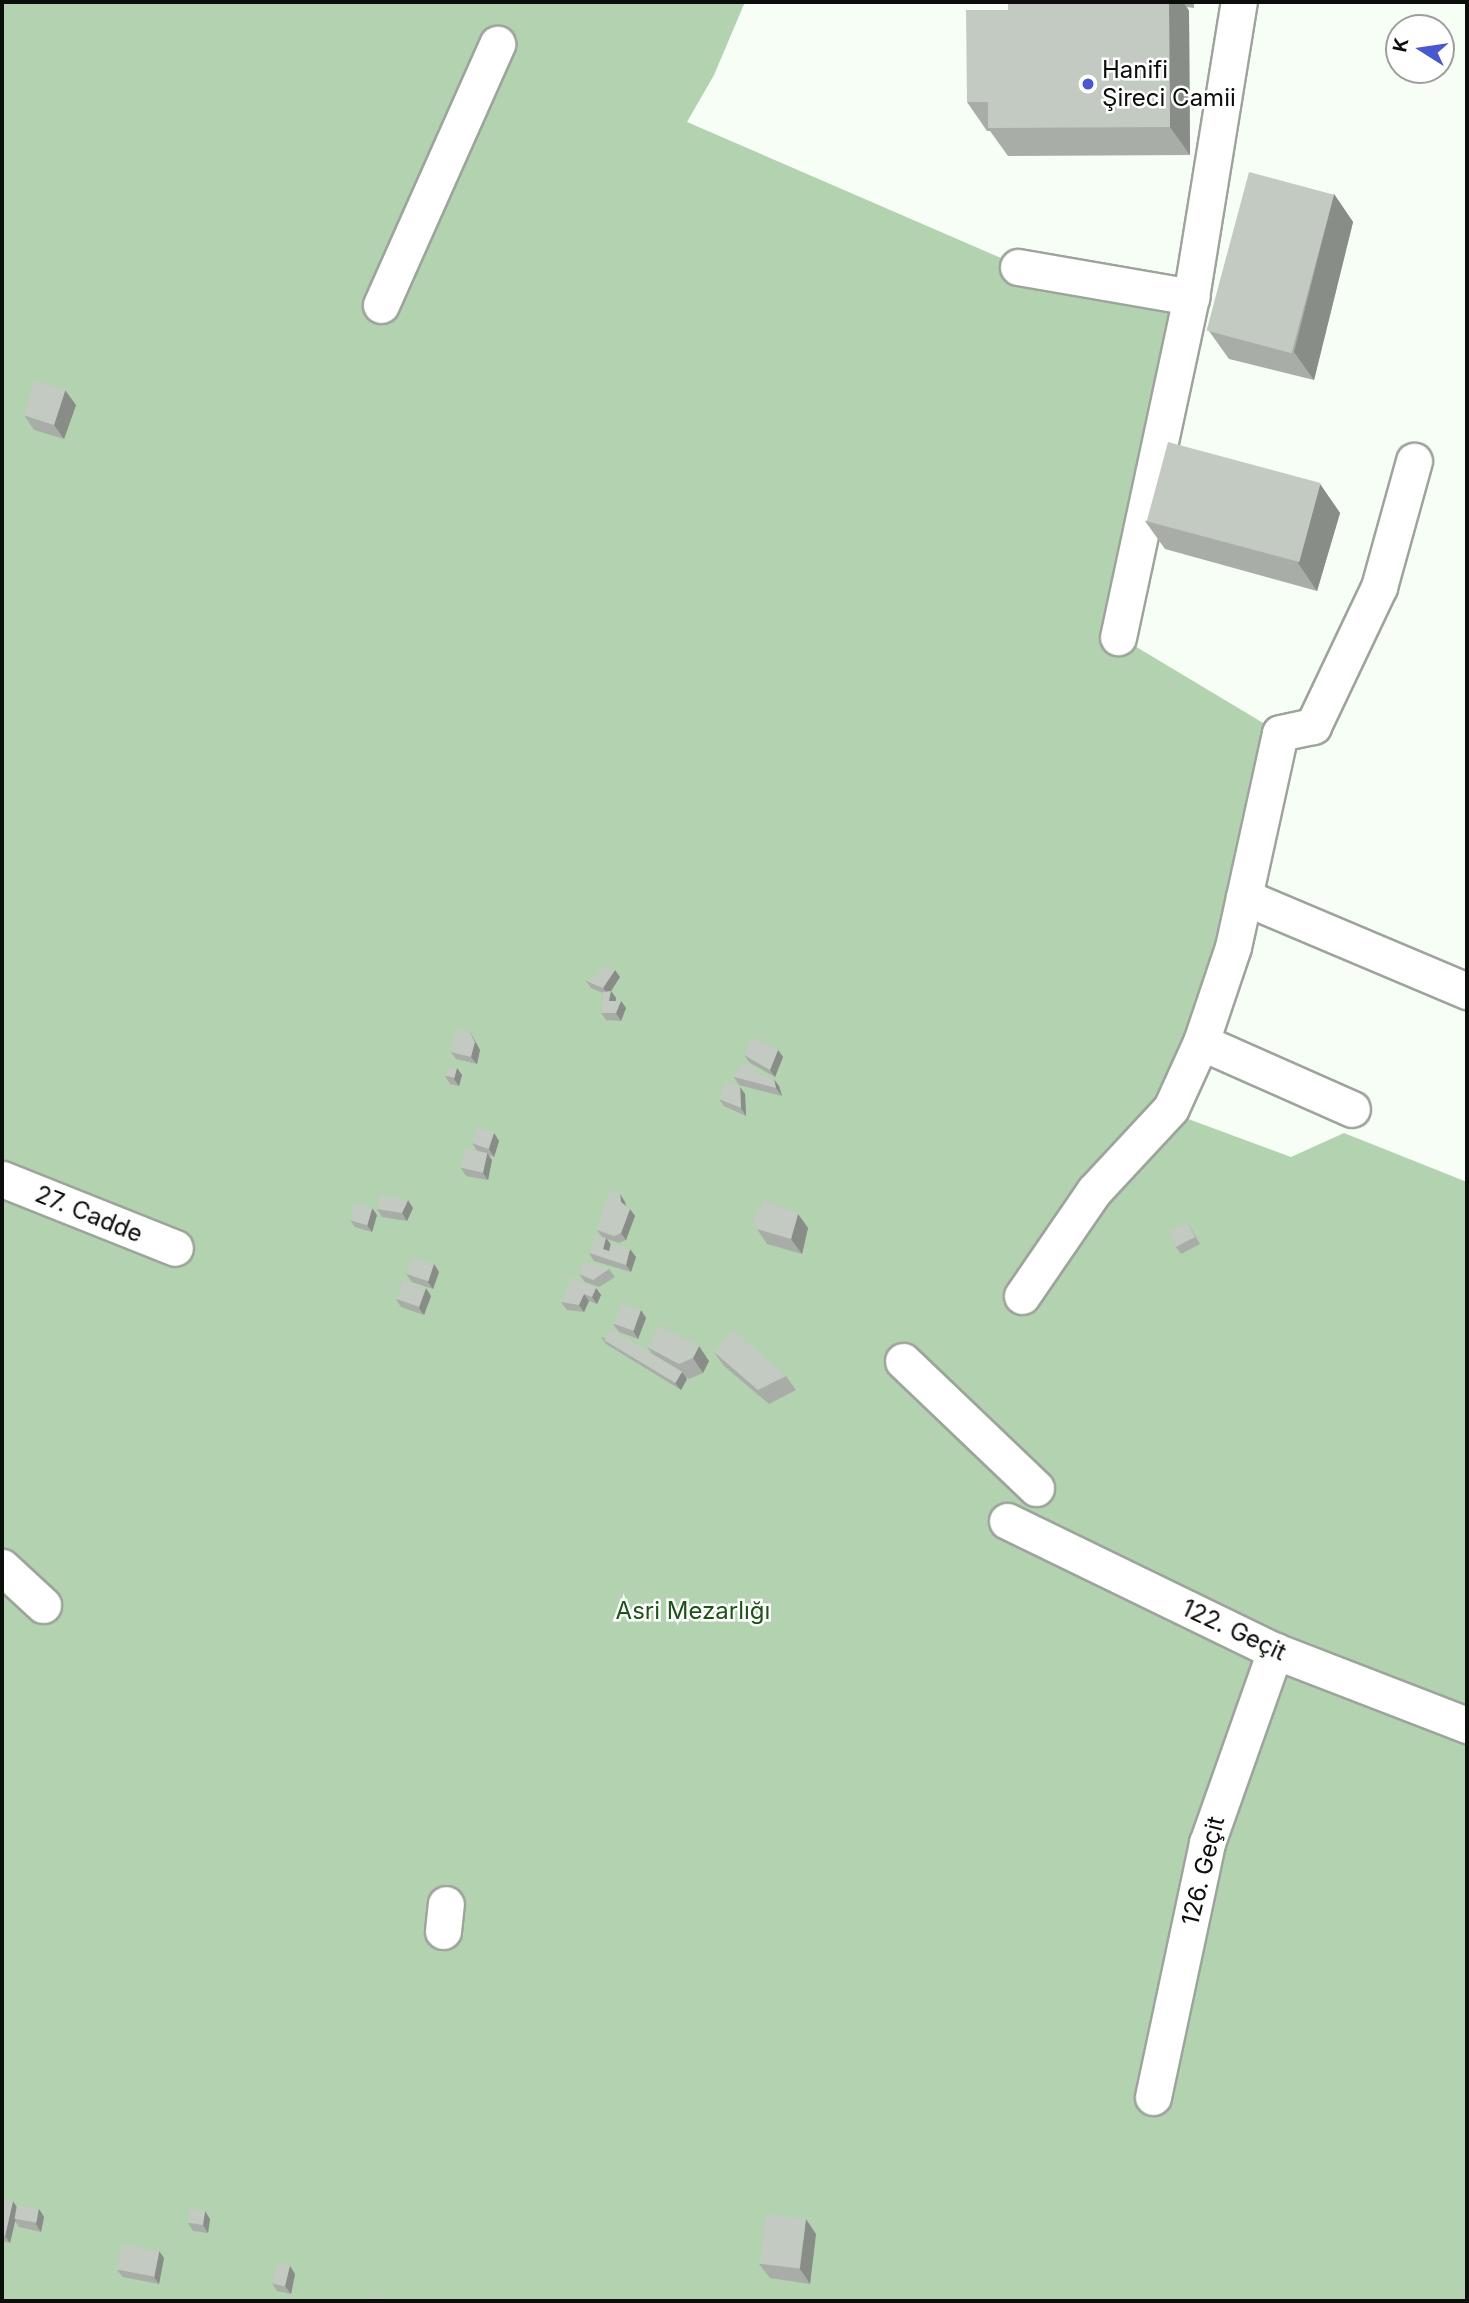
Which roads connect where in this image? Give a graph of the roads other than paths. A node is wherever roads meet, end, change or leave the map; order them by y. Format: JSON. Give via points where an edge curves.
{"nodes":[{"id":1,"x":1239,"y":2,"type":"edge"},
{"id":2,"x":497,"y":44,"type":"dead end"},
{"id":3,"x":1018,"y":267,"type":"dead end"},
{"id":4,"x":1191,"y":296,"type":"junction"},
{"id":5,"x":381,"y":305,"type":"dead end"},
{"id":6,"x":1414,"y":461,"type":"dead end"},
{"id":7,"x":1118,"y":636,"type":"dead end"},
{"id":8,"x":1244,"y":897,"type":"junction"},
{"id":9,"x":1467,"y":991,"type":"edge"},
{"id":10,"x":1201,"y":1042,"type":"junction"},
{"id":11,"x":1352,"y":1109,"type":"dead end"},
{"id":12,"x":2,"y":1179,"type":"edge"},
{"id":13,"x":175,"y":1248,"type":"dead end"},
{"id":14,"x":1022,"y":1296,"type":"dead end"},
{"id":15,"x":903,"y":1361,"type":"dead end"},
{"id":16,"x":1036,"y":1489,"type":"dead end"},
{"id":17,"x":1007,"y":1521,"type":"dead end"},
{"id":18,"x":2,"y":1567,"type":"edge"},
{"id":19,"x":43,"y":1605,"type":"dead end"},
{"id":20,"x":1275,"y":1651,"type":"junction"},
{"id":21,"x":1467,"y":1725,"type":"edge"},
{"id":22,"x":1153,"y":2097,"type":"dead end"}],
"edges":[{"from":1,"to":4,"type":"street"},
{"from":2,"to":5,"type":"street"},
{"from":3,"to":4,"type":"street"},
{"from":4,"to":7,"type":"street"},
{"from":6,"to":8,"type":"street","via":[[1379,587],[1313,726],[1280,733]]},
{"from":8,"to":9,"type":"street"},
{"from":8,"to":10,"type":"street"},
{"from":10,"to":11,"type":"street"},
{"from":10,"to":14,"type":"street","via":[[1171,1108],[1094,1191]]},
{"from":12,"to":13,"type":"street","name":"27. Cadde"},
{"from":15,"to":16,"type":"street"},
{"from":17,"to":20,"type":"street","name":"122. Geçit"},
{"from":18,"to":19,"type":"street"},
{"from":20,"to":21,"type":"street","name":"122. Geçit"},
{"from":20,"to":22,"type":"street","name":"126. Geçit","via":[[1207,1843]]}]}
